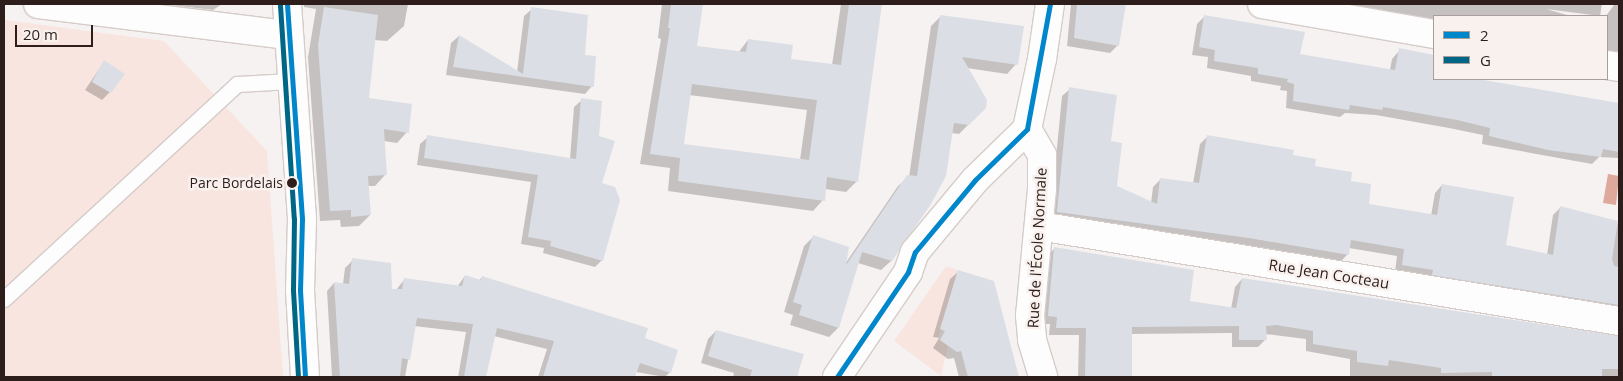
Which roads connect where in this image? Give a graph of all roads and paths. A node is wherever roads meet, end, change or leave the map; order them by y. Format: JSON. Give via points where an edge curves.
{"nodes":[{"id":1,"x":38,"y":4,"type":"edge"},
{"id":2,"x":287,"y":4,"type":"edge"},
{"id":3,"x":1050,"y":4,"type":"edge"},
{"id":4,"x":1262,"y":4,"type":"edge"},
{"id":5,"x":1433,"y":34,"type":"edge"},
{"id":6,"x":288,"y":36,"type":"junction"},
{"id":7,"x":291,"y":81,"type":"junction"},
{"id":8,"x":1027,"y":129,"type":"junction"},
{"id":9,"x":1039,"y":226,"type":"junction"},
{"id":10,"x":4,"y":299,"type":"edge"},
{"id":11,"x":1619,"y":322,"type":"edge"},
{"id":12,"x":305,"y":377,"type":"edge"},
{"id":13,"x":837,"y":377,"type":"edge"},
{"id":14,"x":1043,"y":377,"type":"edge"}],
"edges":[{"from":1,"to":6,"type":"street"},
{"from":2,"to":6,"type":"street"},
{"from":3,"to":8,"type":"street"},
{"from":4,"to":5,"type":"street"},
{"from":6,"to":7,"type":"street"},
{"from":7,"to":10,"type":"lane","via":[[237,84]]},
{"from":7,"to":12,"type":"street","via":[[302,219],[300,290]]},
{"from":8,"to":9,"type":"street","name":"Rue de l'École Normale","via":[[1042,155]]},
{"from":8,"to":13,"type":"street","via":[[976,180],[915,252],[908,272]]},
{"from":9,"to":11,"type":"street","name":"Rue Jean Cocteau"},
{"from":9,"to":14,"type":"street","name":"Rue de l'École Normale","via":[[1030,315],[1032,340]]}]}
